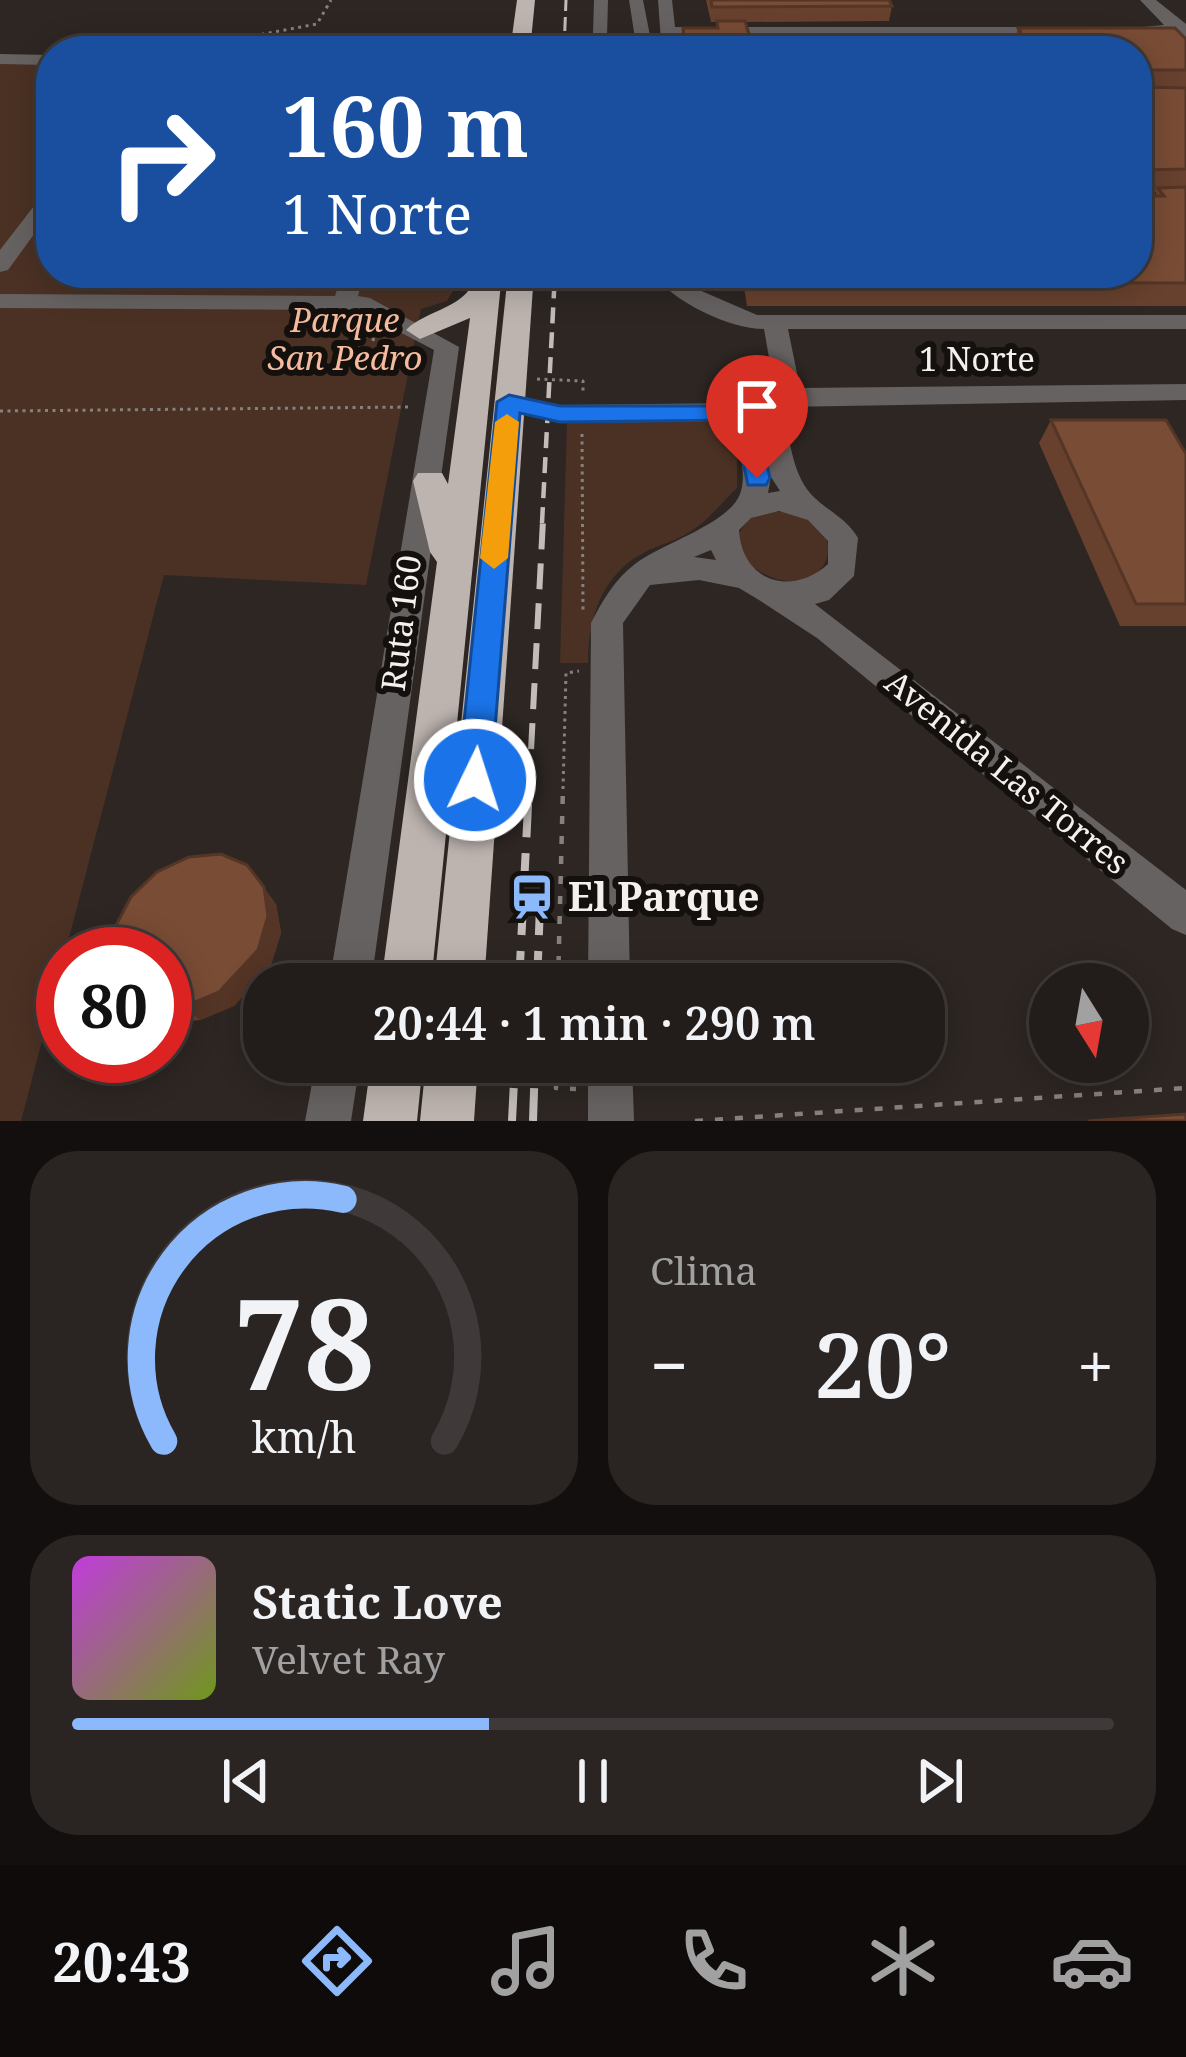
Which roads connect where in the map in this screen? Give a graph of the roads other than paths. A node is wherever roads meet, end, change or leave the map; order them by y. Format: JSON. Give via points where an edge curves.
{"nodes":[{"id":1,"x":526,"y":0,"type":"edge"},
{"id":2,"x":545,"y":0,"type":"edge"},
{"id":3,"x":601,"y":0,"type":"edge"},
{"id":4,"x":636,"y":0,"type":"edge"},
{"id":5,"x":665,"y":0,"type":"edge"},
{"id":6,"x":1147,"y":0,"type":"edge"},
{"id":7,"x":602,"y":34,"type":"dead end"},
{"id":8,"x":1184,"y":34,"type":"edge"},
{"id":9,"x":522,"y":36,"type":"edge"},
{"id":10,"x":542,"y":36,"type":"edge"},
{"id":11,"x":643,"y":36,"type":"edge"},
{"id":12,"x":669,"y":36,"type":"joint"},
{"id":13,"x":1064,"y":36,"type":"edge"},
{"id":14,"x":1139,"y":36,"type":"edge"},
{"id":15,"x":36,"y":58,"type":"edge"},
{"id":16,"x":0,"y":62,"type":"edge"},
{"id":17,"x":36,"y":217,"type":"edge"},
{"id":18,"x":0,"y":266,"type":"edge"},
{"id":19,"x":348,"y":288,"type":"edge"},
{"id":20,"x":481,"y":288,"type":"edge"},
{"id":21,"x":488,"y":288,"type":"edge"},
{"id":22,"x":516,"y":288,"type":"edge"},
{"id":23,"x":677,"y":288,"type":"edge"},
{"id":24,"x":0,"y":301,"type":"edge"},
{"id":25,"x":344,"y":303,"type":"junction"},
{"id":26,"x":776,"y":322,"type":"junction"},
{"id":27,"x":1186,"y":322,"type":"edge"},
{"id":28,"x":420,"y":330,"type":"junction"},
{"id":29,"x":1186,"y":392,"type":"edge"},
{"id":30,"x":483,"y":398,"type":"junction"},
{"id":31,"x":768,"y":403,"type":"junction"},
{"id":32,"x":430,"y":481,"type":"junction"},
{"id":33,"x":752,"y":505,"type":"junction"},
{"id":34,"x":806,"y":507,"type":"junction"},
{"id":35,"x":723,"y":532,"type":"junction"},
{"id":36,"x":740,"y":576,"type":"junction"},
{"id":37,"x":454,"y":578,"type":"junction"},
{"id":38,"x":632,"y":584,"type":"junction"},
{"id":39,"x":818,"y":590,"type":"junction"},
{"id":40,"x":770,"y":591,"type":"junction"},
{"id":41,"x":828,"y":629,"type":"junction"},
{"id":42,"x":1186,"y":915,"type":"edge"},
{"id":43,"x":353,"y":963,"type":"edge"},
{"id":44,"x":408,"y":963,"type":"edge"},
{"id":45,"x":460,"y":963,"type":"edge"},
{"id":46,"x":609,"y":963,"type":"edge"},
{"id":47,"x":334,"y":1083,"type":"edge"},
{"id":48,"x":395,"y":1083,"type":"edge"},
{"id":49,"x":450,"y":1083,"type":"edge"},
{"id":50,"x":328,"y":1121,"type":"edge"},
{"id":51,"x":390,"y":1121,"type":"edge"},
{"id":52,"x":447,"y":1121,"type":"edge"}],
"edges":[{"from":1,"to":9,"type":"highway"},
{"from":2,"to":10,"type":"highway"},
{"from":3,"to":7,"type":"street"},
{"from":4,"to":11,"type":"street"},
{"from":5,"to":12,"type":"street"},
{"from":6,"to":8,"type":"street"},
{"from":8,"to":14,"type":"street"},
{"from":12,"to":13,"type":"street"},
{"from":15,"to":16,"type":"street"},
{"from":17,"to":18,"type":"street"},
{"from":19,"to":25,"type":"street"},
{"from":20,"to":28,"type":"highway","via":[[464,310]]},
{"from":21,"to":30,"type":"highway","name":"Ruta 160"},
{"from":22,"to":30,"type":"highway","name":"Ruta 160"},
{"from":23,"to":26,"type":"street","via":[[737,319]]},
{"from":24,"to":25,"type":"street"},
{"from":25,"to":28,"type":"street","via":[[362,303]]},
{"from":26,"to":27,"type":"street"},
{"from":26,"to":31,"type":"street"},
{"from":28,"to":30,"type":"street","via":[[447,346],[444,379]]},
{"from":29,"to":31,"type":"street","name":"1 Norte"},
{"from":30,"to":31,"type":"street","name":"1 Norte","via":[[549,413],[583,404]]},
{"from":30,"to":32,"type":"street"},
{"from":30,"to":37,"type":"highway","name":"Ruta 160"},
{"from":30,"to":45,"type":"highway","name":"Ruta 160"},
{"from":31,"to":33,"type":"street"},
{"from":31,"to":34,"type":"street","via":[[784,476]]},
{"from":32,"to":37,"type":"highway"},
{"from":32,"to":43,"type":"street"},
{"from":33,"to":34,"type":"street"},
{"from":33,"to":35,"type":"street"},
{"from":34,"to":39,"type":"street","via":[[837,528],[846,548],[837,577]]},
{"from":35,"to":36,"type":"street","via":[[726,559]]},
{"from":35,"to":38,"type":"street","via":[[658,560]]},
{"from":36,"to":38,"type":"street","via":[[683,569]]},
{"from":36,"to":40,"type":"street"},
{"from":37,"to":44,"type":"highway","name":"Ruta 160"},
{"from":38,"to":46,"type":"street","via":[[612,611],[604,658]]},
{"from":39,"to":40,"type":"street"},
{"from":39,"to":41,"type":"street"},
{"from":40,"to":41,"type":"street","name":"Avenida Las Torres"},
{"from":41,"to":42,"type":"street","name":"Avenida Las Torres"},
{"from":47,"to":50,"type":"street"},
{"from":48,"to":51,"type":"highway"},
{"from":49,"to":52,"type":"highway"}]}
